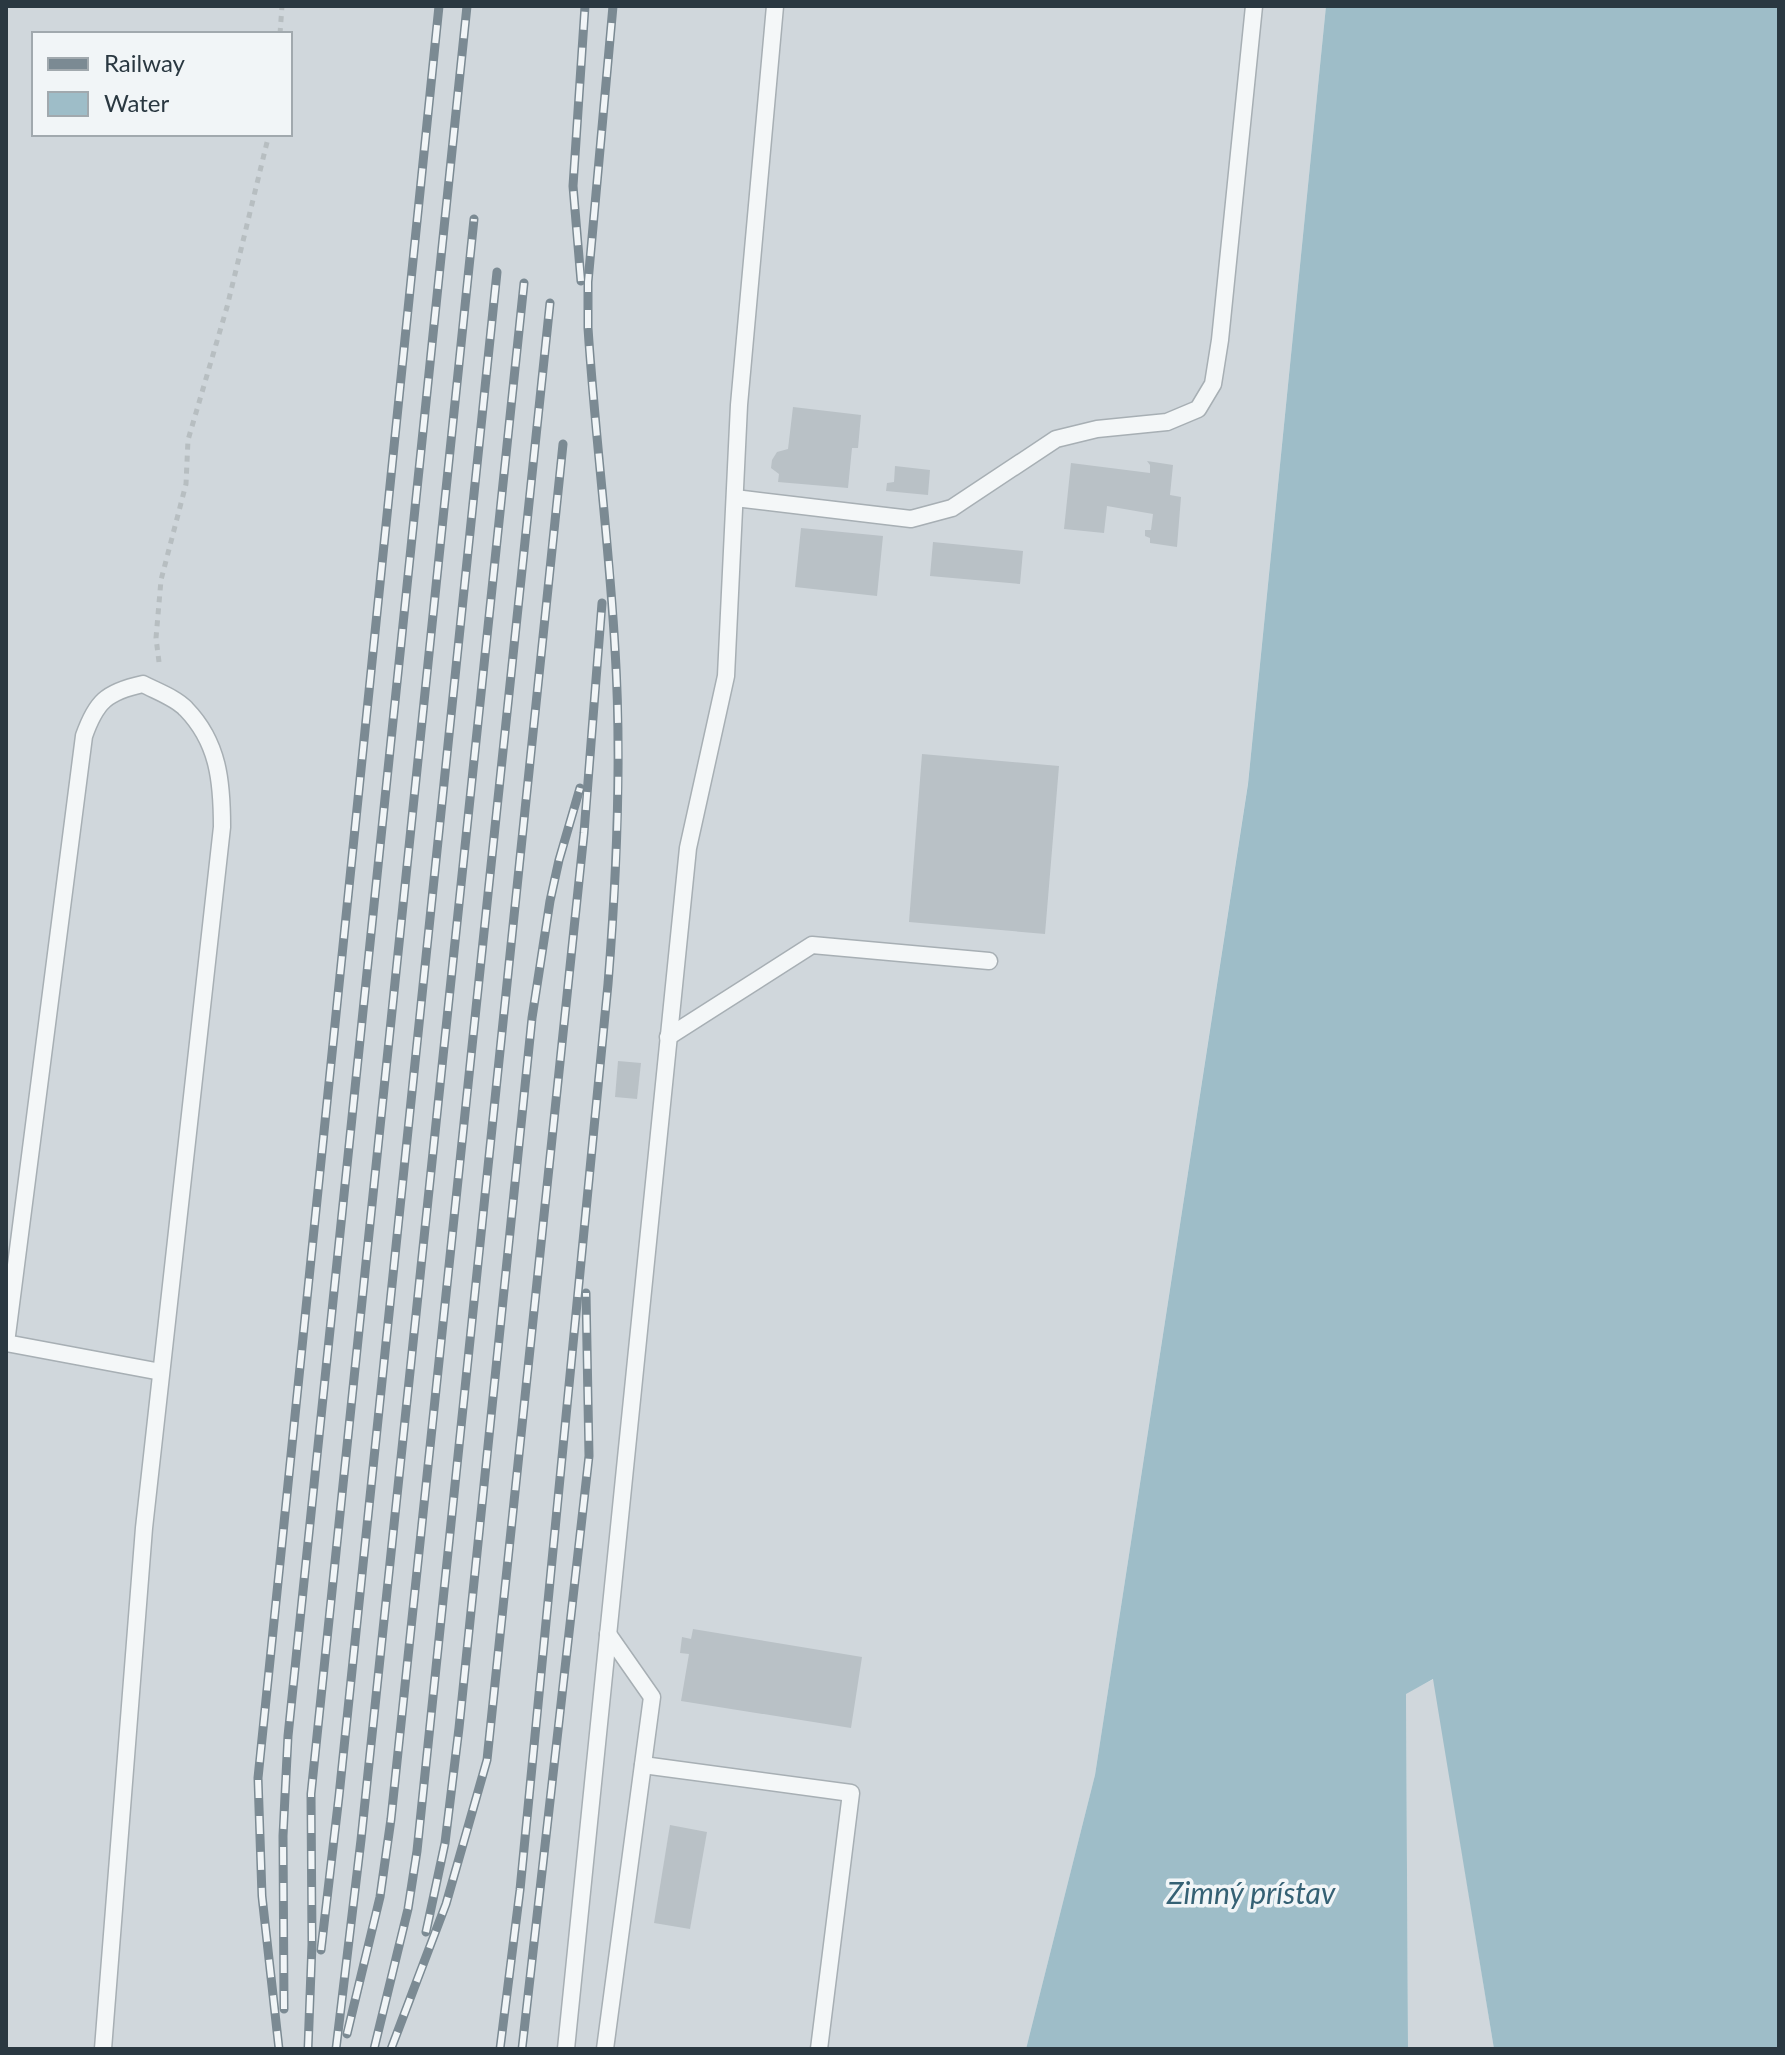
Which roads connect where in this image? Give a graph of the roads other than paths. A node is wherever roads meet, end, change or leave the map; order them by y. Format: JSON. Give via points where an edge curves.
{"nodes":[{"id":1,"x":775,"y":6,"type":"edge"},
{"id":2,"x":1254,"y":6,"type":"edge"},
{"id":3,"x":735,"y":498,"type":"junction"},
{"id":4,"x":989,"y":961,"type":"dead end"},
{"id":5,"x":668,"y":1037,"type":"junction"},
{"id":6,"x":161,"y":1372,"type":"junction"},
{"id":7,"x":608,"y":1634,"type":"junction"},
{"id":8,"x":643,"y":1765,"type":"junction"},
{"id":9,"x":103,"y":2049,"type":"edge"},
{"id":10,"x":566,"y":2049,"type":"edge"},
{"id":11,"x":605,"y":2049,"type":"edge"},
{"id":12,"x":819,"y":2049,"type":"edge"}],
"edges":[{"from":1,"to":3,"type":"lane"},
{"from":2,"to":3,"type":"lane","via":[[1220,340],[1213,384],[1198,409],[1167,422],[1056,439],[952,508],[911,519]]},
{"from":3,"to":5,"type":"lane","via":[[726,676],[688,848]]},
{"from":4,"to":5,"type":"lane","via":[[812,945]]},
{"from":5,"to":7,"type":"lane"},
{"from":6,"to":6,"type":"lane","via":[[6,1343],[84,736],[93,710],[120,689],[143,684],[185,707],[208,738],[222,783],[222,827]]},
{"from":6,"to":9,"type":"lane"},
{"from":7,"to":8,"type":"lane","via":[[652,1697]]},
{"from":7,"to":10,"type":"lane"},
{"from":8,"to":11,"type":"lane"},
{"from":8,"to":12,"type":"lane","via":[[851,1793]]}]}
